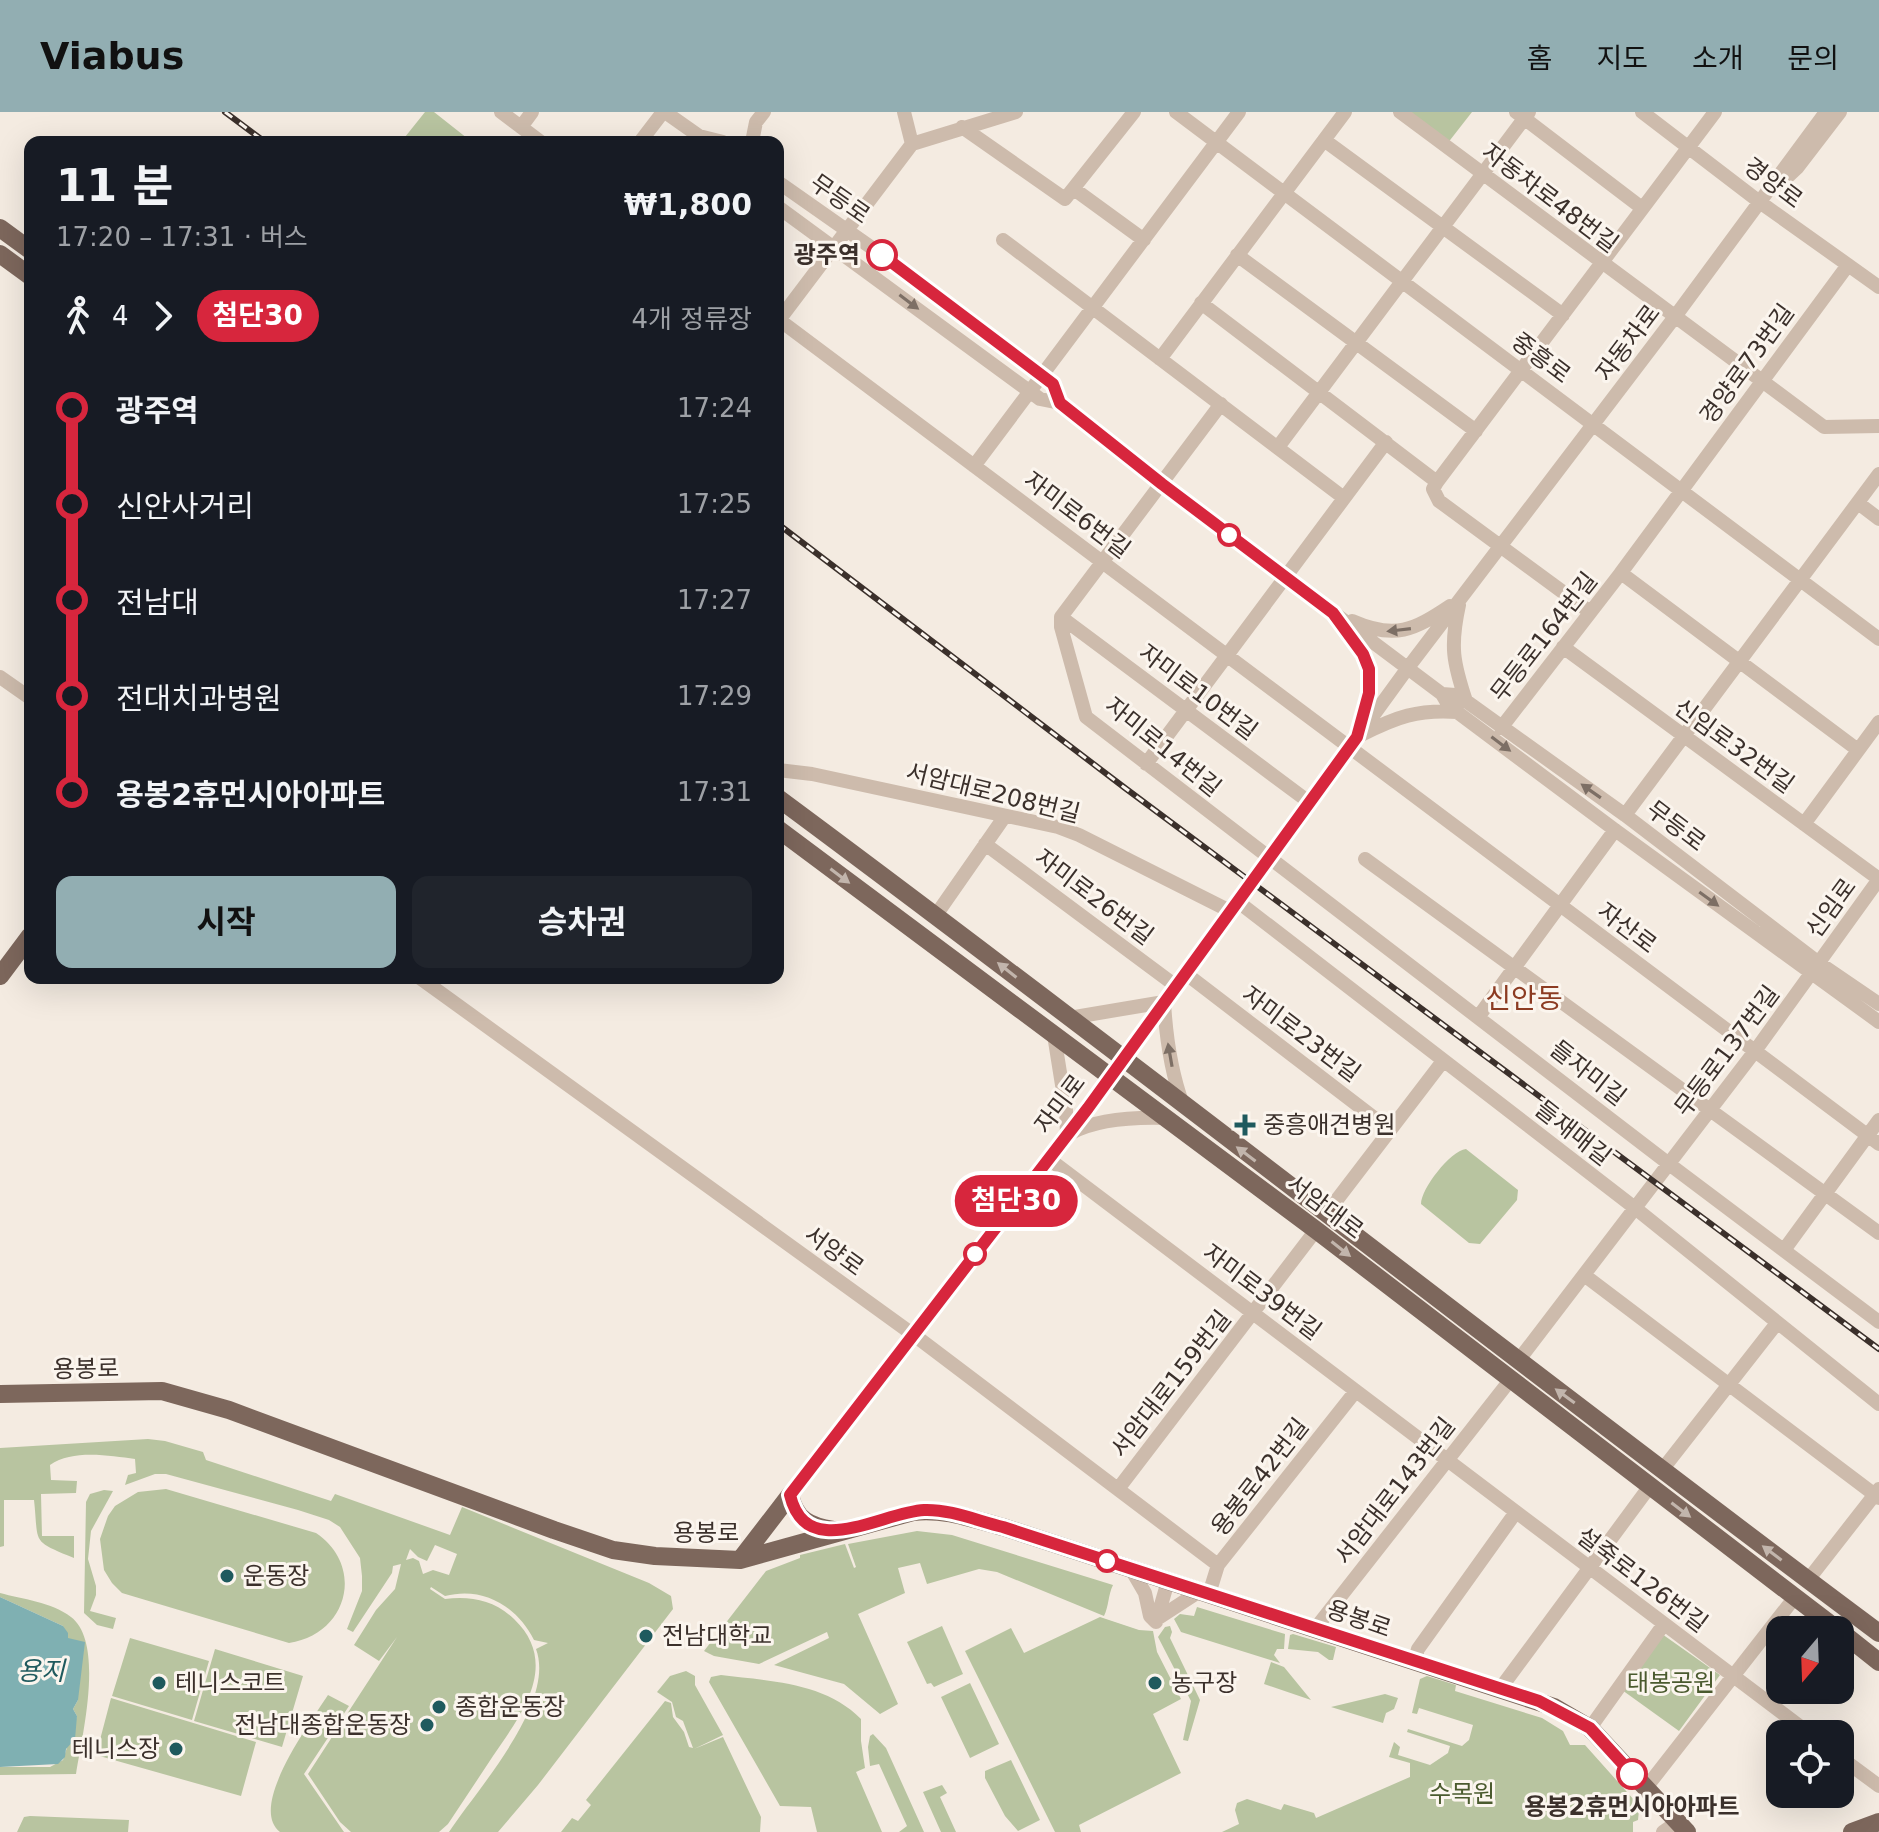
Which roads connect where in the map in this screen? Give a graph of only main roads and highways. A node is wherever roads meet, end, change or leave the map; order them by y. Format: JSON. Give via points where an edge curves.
{"nodes":[{"id":1,"x":0,"y":228,"type":"edge"},
{"id":2,"x":24,"y":246,"type":"edge"},
{"id":3,"x":0,"y":254,"type":"edge"},
{"id":4,"x":24,"y":272,"type":"edge"},
{"id":5,"x":784,"y":802,"type":"edge"},
{"id":6,"x":784,"y":833,"type":"edge"},
{"id":7,"x":24,"y":944,"type":"edge"},
{"id":8,"x":0,"y":976,"type":"edge"},
{"id":9,"x":1321,"y":1222,"type":"junction"},
{"id":10,"x":1514,"y":1370,"type":"junction"},
{"id":11,"x":0,"y":1394,"type":"edge"},
{"id":12,"x":840,"y":1531,"type":"junction"},
{"id":13,"x":740,"y":1560,"type":"junction"},
{"id":14,"x":1820,"y":1616,"type":"edge"},
{"id":15,"x":1879,"y":1633,"type":"edge"},
{"id":16,"x":1854,"y":1643,"type":"edge"},
{"id":17,"x":1879,"y":1662,"type":"edge"},
{"id":18,"x":1879,"y":1822,"type":"edge"},
{"id":19,"x":1675,"y":1829,"type":"edge"},
{"id":20,"x":1852,"y":1832,"type":"edge"}],
"edges":[{"from":1,"to":2,"type":"main road"},
{"from":3,"to":4,"type":"main road"},
{"from":9,"to":5,"type":"main road","name":"서암대로","one_way":true,"via":[[1123,1059]]},
{"from":6,"to":9,"type":"main road","name":"서암대로","one_way":true,"via":[[1110,1077]]},
{"from":7,"to":8,"type":"main road"},
{"from":9,"to":10,"type":"main road","name":"서암대로"},
{"from":10,"to":14,"type":"main road","name":"서암대로","one_way":true,"via":[[1650,1486]]},
{"from":15,"to":10,"type":"main road","name":"서암대로","one_way":true,"via":[[1662,1470]]},
{"from":11,"to":13,"type":"main road","name":"용봉로","via":[[162,1391],[185,1396],[613,1550]]},
{"from":12,"to":13,"type":"main road","name":"용봉로"},
{"from":12,"to":13,"type":"main road","name":"자미로","via":[[807,1524],[790,1495]]},
{"from":12,"to":19,"type":"main road","name":"용봉로","via":[[934,1511],[1003,1527],[1554,1707],[1590,1728]]},
{"from":16,"to":17,"type":"main road","name":"서암대로"},
{"from":18,"to":20,"type":"main road"}]}
